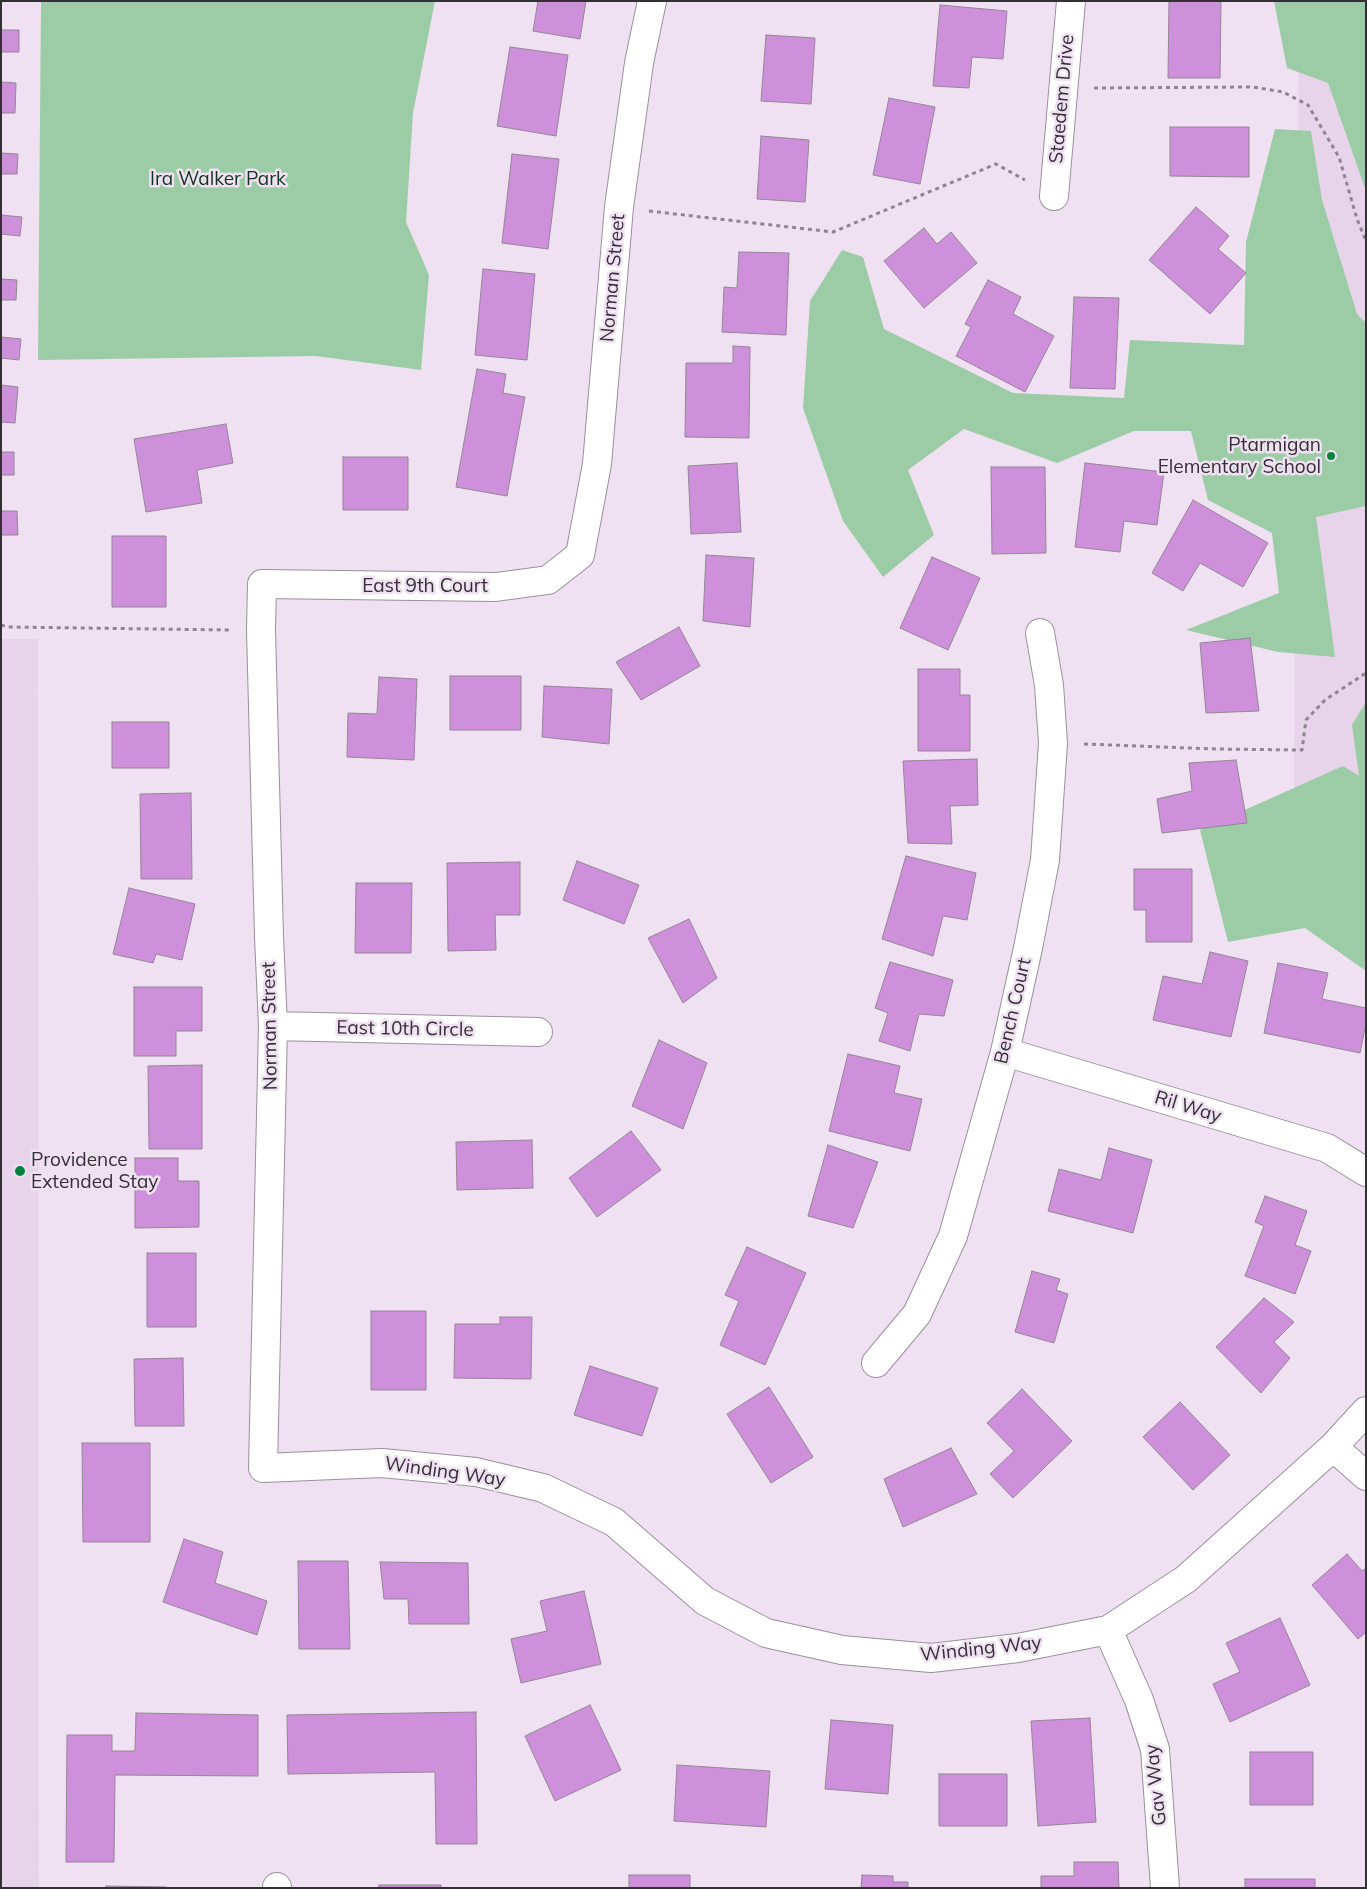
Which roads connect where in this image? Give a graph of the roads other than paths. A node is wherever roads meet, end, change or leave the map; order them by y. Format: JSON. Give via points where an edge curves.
{"nodes":[{"id":1,"x":652,"y":1,"type":"edge"},
{"id":2,"x":1071,"y":1,"type":"edge"},
{"id":3,"x":1054,"y":196,"type":"road end"},
{"id":4,"x":580,"y":555,"type":"joint"},
{"id":5,"x":262,"y":584,"type":"joint"},
{"id":6,"x":1040,"y":633,"type":"dead end"},
{"id":7,"x":273,"y":1026,"type":"junction"},
{"id":8,"x":538,"y":1032,"type":"dead end"},
{"id":9,"x":1005,"y":1052,"type":"junction"},
{"id":10,"x":1366,"y":1172,"type":"edge"},
{"id":11,"x":876,"y":1364,"type":"dead end"},
{"id":12,"x":1366,"y":1411,"type":"edge"},
{"id":13,"x":1333,"y":1447,"type":"junction"},
{"id":14,"x":263,"y":1468,"type":"joint"},
{"id":15,"x":1366,"y":1476,"type":"edge"},
{"id":16,"x":1108,"y":1630,"type":"junction"},
{"id":17,"x":1165,"y":1888,"type":"edge"}],
"edges":[{"from":1,"to":4,"type":"street","name":"Norman Street","via":[[639,63],[619,207],[597,464]]},
{"from":2,"to":3,"type":"street","name":"Staedem Drive"},
{"from":4,"to":5,"type":"street","name":"East 9th Court","via":[[548,580],[496,587]]},
{"from":5,"to":7,"type":"street","name":"Norman Street","via":[[268,937]]},
{"from":6,"to":9,"type":"street","name":"Bench Court","via":[[1049,685],[1053,743],[1045,860]]},
{"from":7,"to":8,"type":"street","name":"East 10th Circle"},
{"from":7,"to":14,"type":"street","name":"Norman Street"},
{"from":9,"to":10,"type":"street","name":"Ril Way","via":[[1327,1148]]},
{"from":9,"to":11,"type":"street","name":"Bench Court","via":[[953,1236],[917,1314]]},
{"from":12,"to":13,"type":"street","name":"Winding Way"},
{"from":13,"to":15,"type":"street"},
{"from":13,"to":16,"type":"street","name":"Winding Way","via":[[1186,1579]]},
{"from":14,"to":16,"type":"street","name":"Winding Way","via":[[382,1463],[476,1472],[543,1488],[614,1522],[705,1601],[766,1633],[842,1650],[930,1658],[1018,1648]]},
{"from":16,"to":17,"type":"street","name":"Gav Way","via":[[1139,1700],[1155,1749]]}]}
